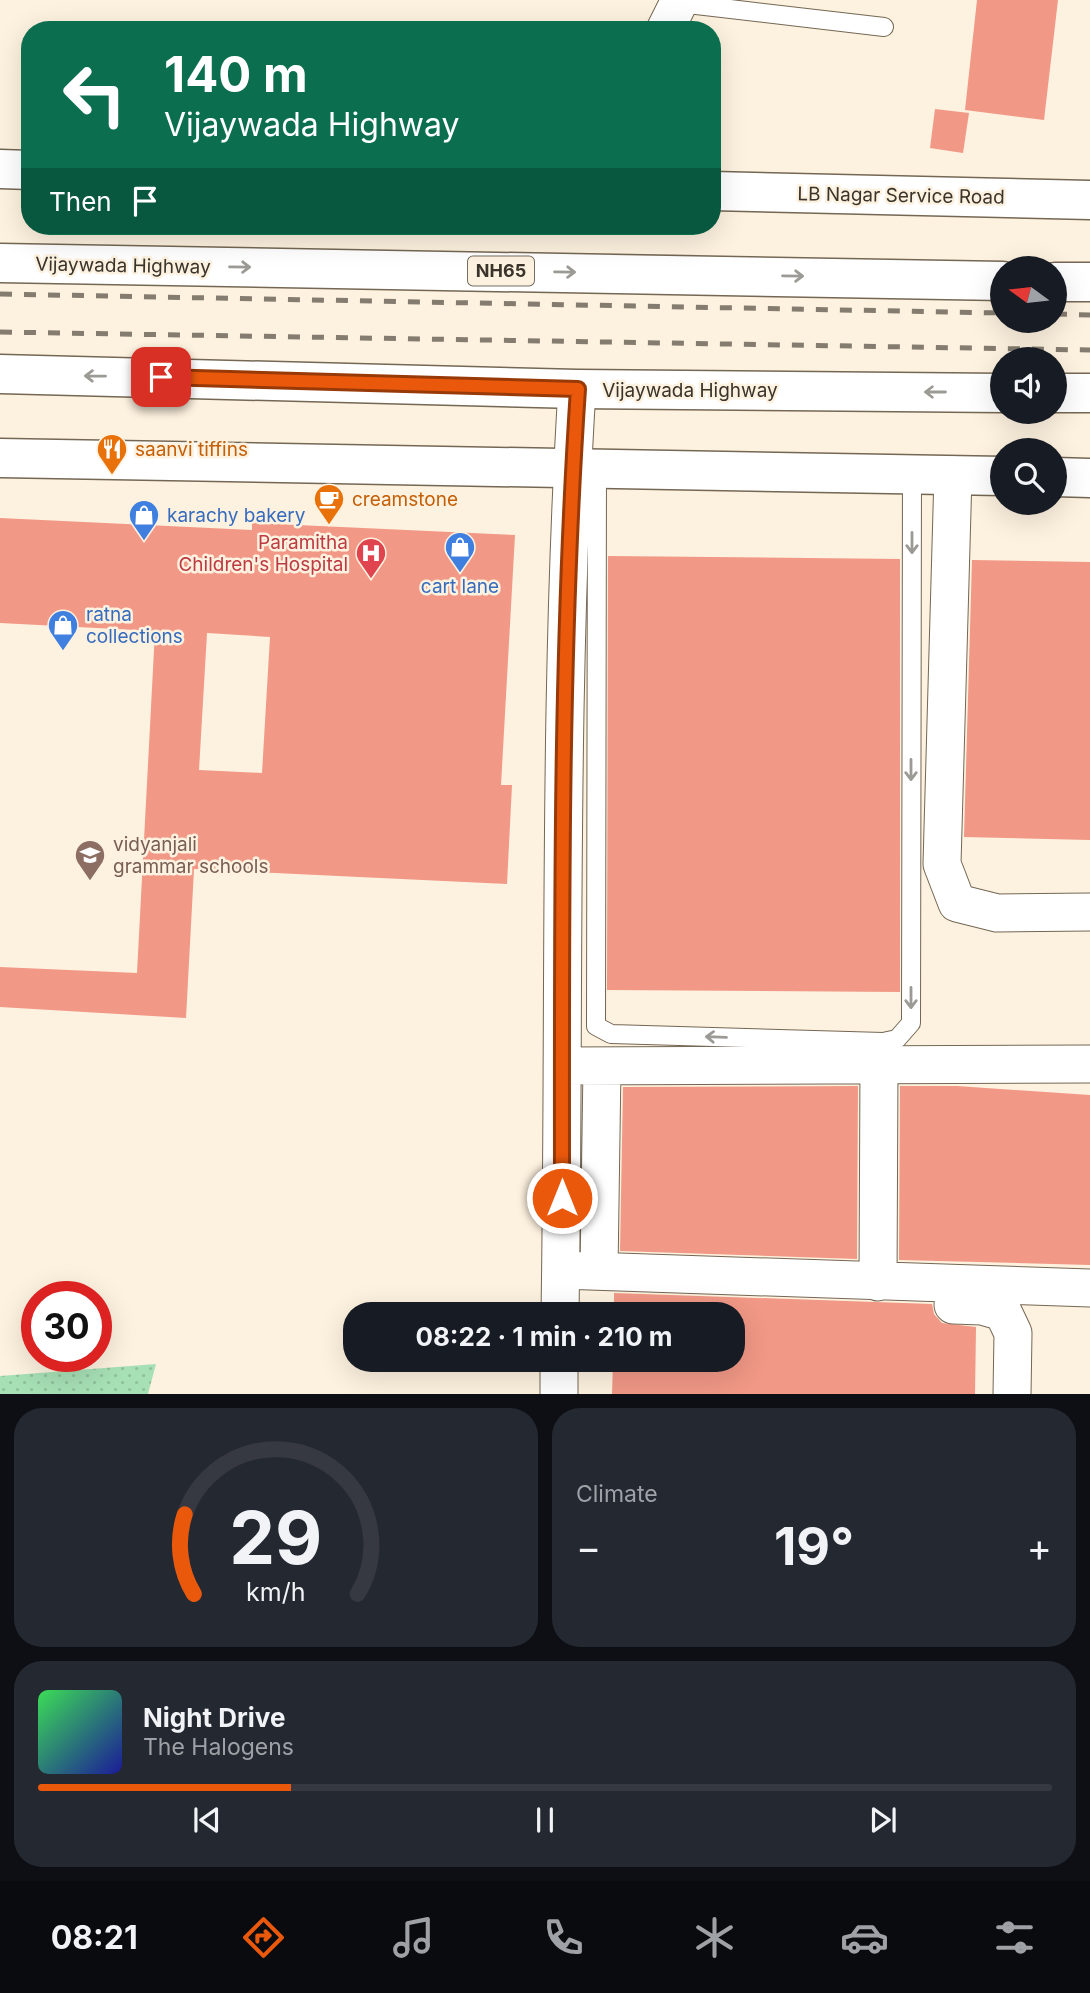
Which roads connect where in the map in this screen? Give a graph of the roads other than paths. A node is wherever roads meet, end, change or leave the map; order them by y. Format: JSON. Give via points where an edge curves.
{"nodes":[{"id":1,"x":675,"y":11,"type":"edge"},
{"id":2,"x":884,"y":27,"type":"dead end"},
{"id":3,"x":0,"y":169,"type":"edge"},
{"id":4,"x":21,"y":170,"type":"edge"},
{"id":5,"x":721,"y":191,"type":"edge"},
{"id":6,"x":1090,"y":200,"type":"edge"},
{"id":7,"x":0,"y":263,"type":"edge"},
{"id":8,"x":990,"y":281,"type":"edge"},
{"id":9,"x":1068,"y":282,"type":"edge"},
{"id":10,"x":1090,"y":282,"type":"edge"},
{"id":11,"x":0,"y":374,"type":"edge"},
{"id":12,"x":578,"y":389,"type":"junction"},
{"id":13,"x":990,"y":393,"type":"edge"},
{"id":14,"x":1067,"y":393,"type":"edge"},
{"id":15,"x":1090,"y":393,"type":"edge"},
{"id":16,"x":0,"y":458,"type":"edge"},
{"id":17,"x":584,"y":468,"type":"junction"},
{"id":18,"x":912,"y":475,"type":"junction"},
{"id":19,"x":953,"y":475,"type":"junction"},
{"id":20,"x":990,"y":476,"type":"edge"},
{"id":21,"x":1067,"y":477,"type":"edge"},
{"id":22,"x":1090,"y":478,"type":"edge"},
{"id":23,"x":1090,"y":912,"type":"edge"},
{"id":24,"x":1090,"y":1064,"type":"edge"},
{"id":25,"x":879,"y":1065,"type":"junction"},
{"id":26,"x":562,"y":1066,"type":"junction"},
{"id":27,"x":602,"y":1066,"type":"junction"},
{"id":28,"x":599,"y":1271,"type":"junction"},
{"id":29,"x":878,"y":1282,"type":"junction"},
{"id":30,"x":1090,"y":1287,"type":"edge"},
{"id":31,"x":561,"y":1293,"type":"edge"},
{"id":32,"x":559,"y":1372,"type":"edge"},
{"id":33,"x":559,"y":1394,"type":"edge"},
{"id":34,"x":1012,"y":1394,"type":"edge"}],
"edges":[{"from":1,"to":2,"type":"lane"},
{"from":3,"to":4,"type":"main road"},
{"from":5,"to":6,"type":"main road","name":"LB Nagar Service Road"},
{"from":7,"to":8,"type":"main road","name":"Vijaywada Highway","number":"NH65","one_way":true},
{"from":9,"to":10,"type":"main road"},
{"from":12,"to":11,"type":"main road","name":"Vijaywada Highway","one_way":true},
{"from":13,"to":12,"type":"main road","name":"Vijaywada Highway","one_way":true},
{"from":12,"to":17,"type":"street"},
{"from":14,"to":15,"type":"main road"},
{"from":16,"to":17,"type":"main road"},
{"from":17,"to":18,"type":"main road"},
{"from":18,"to":17,"type":"lane","one_way":true,"via":[[911,1023],[897,1039],[883,1042],[611,1034],[596,1026]]},
{"from":17,"to":26,"type":"street","via":[[563,853]]},
{"from":18,"to":19,"type":"main road"},
{"from":19,"to":20,"type":"main road"},
{"from":19,"to":23,"type":"street","via":[[942,864],[957,902],[997,913]]},
{"from":21,"to":22,"type":"main road"},
{"from":24,"to":25,"type":"street"},
{"from":25,"to":27,"type":"street"},
{"from":25,"to":29,"type":"street"},
{"from":26,"to":27,"type":"street"},
{"from":26,"to":31,"type":"street"},
{"from":27,"to":28,"type":"street"},
{"from":28,"to":29,"type":"street"},
{"from":28,"to":31,"type":"street"},
{"from":29,"to":30,"type":"street"},
{"from":31,"to":34,"type":"street","via":[[982,1306],[1003,1312],[1013,1332]]},
{"from":32,"to":33,"type":"street"}]}
